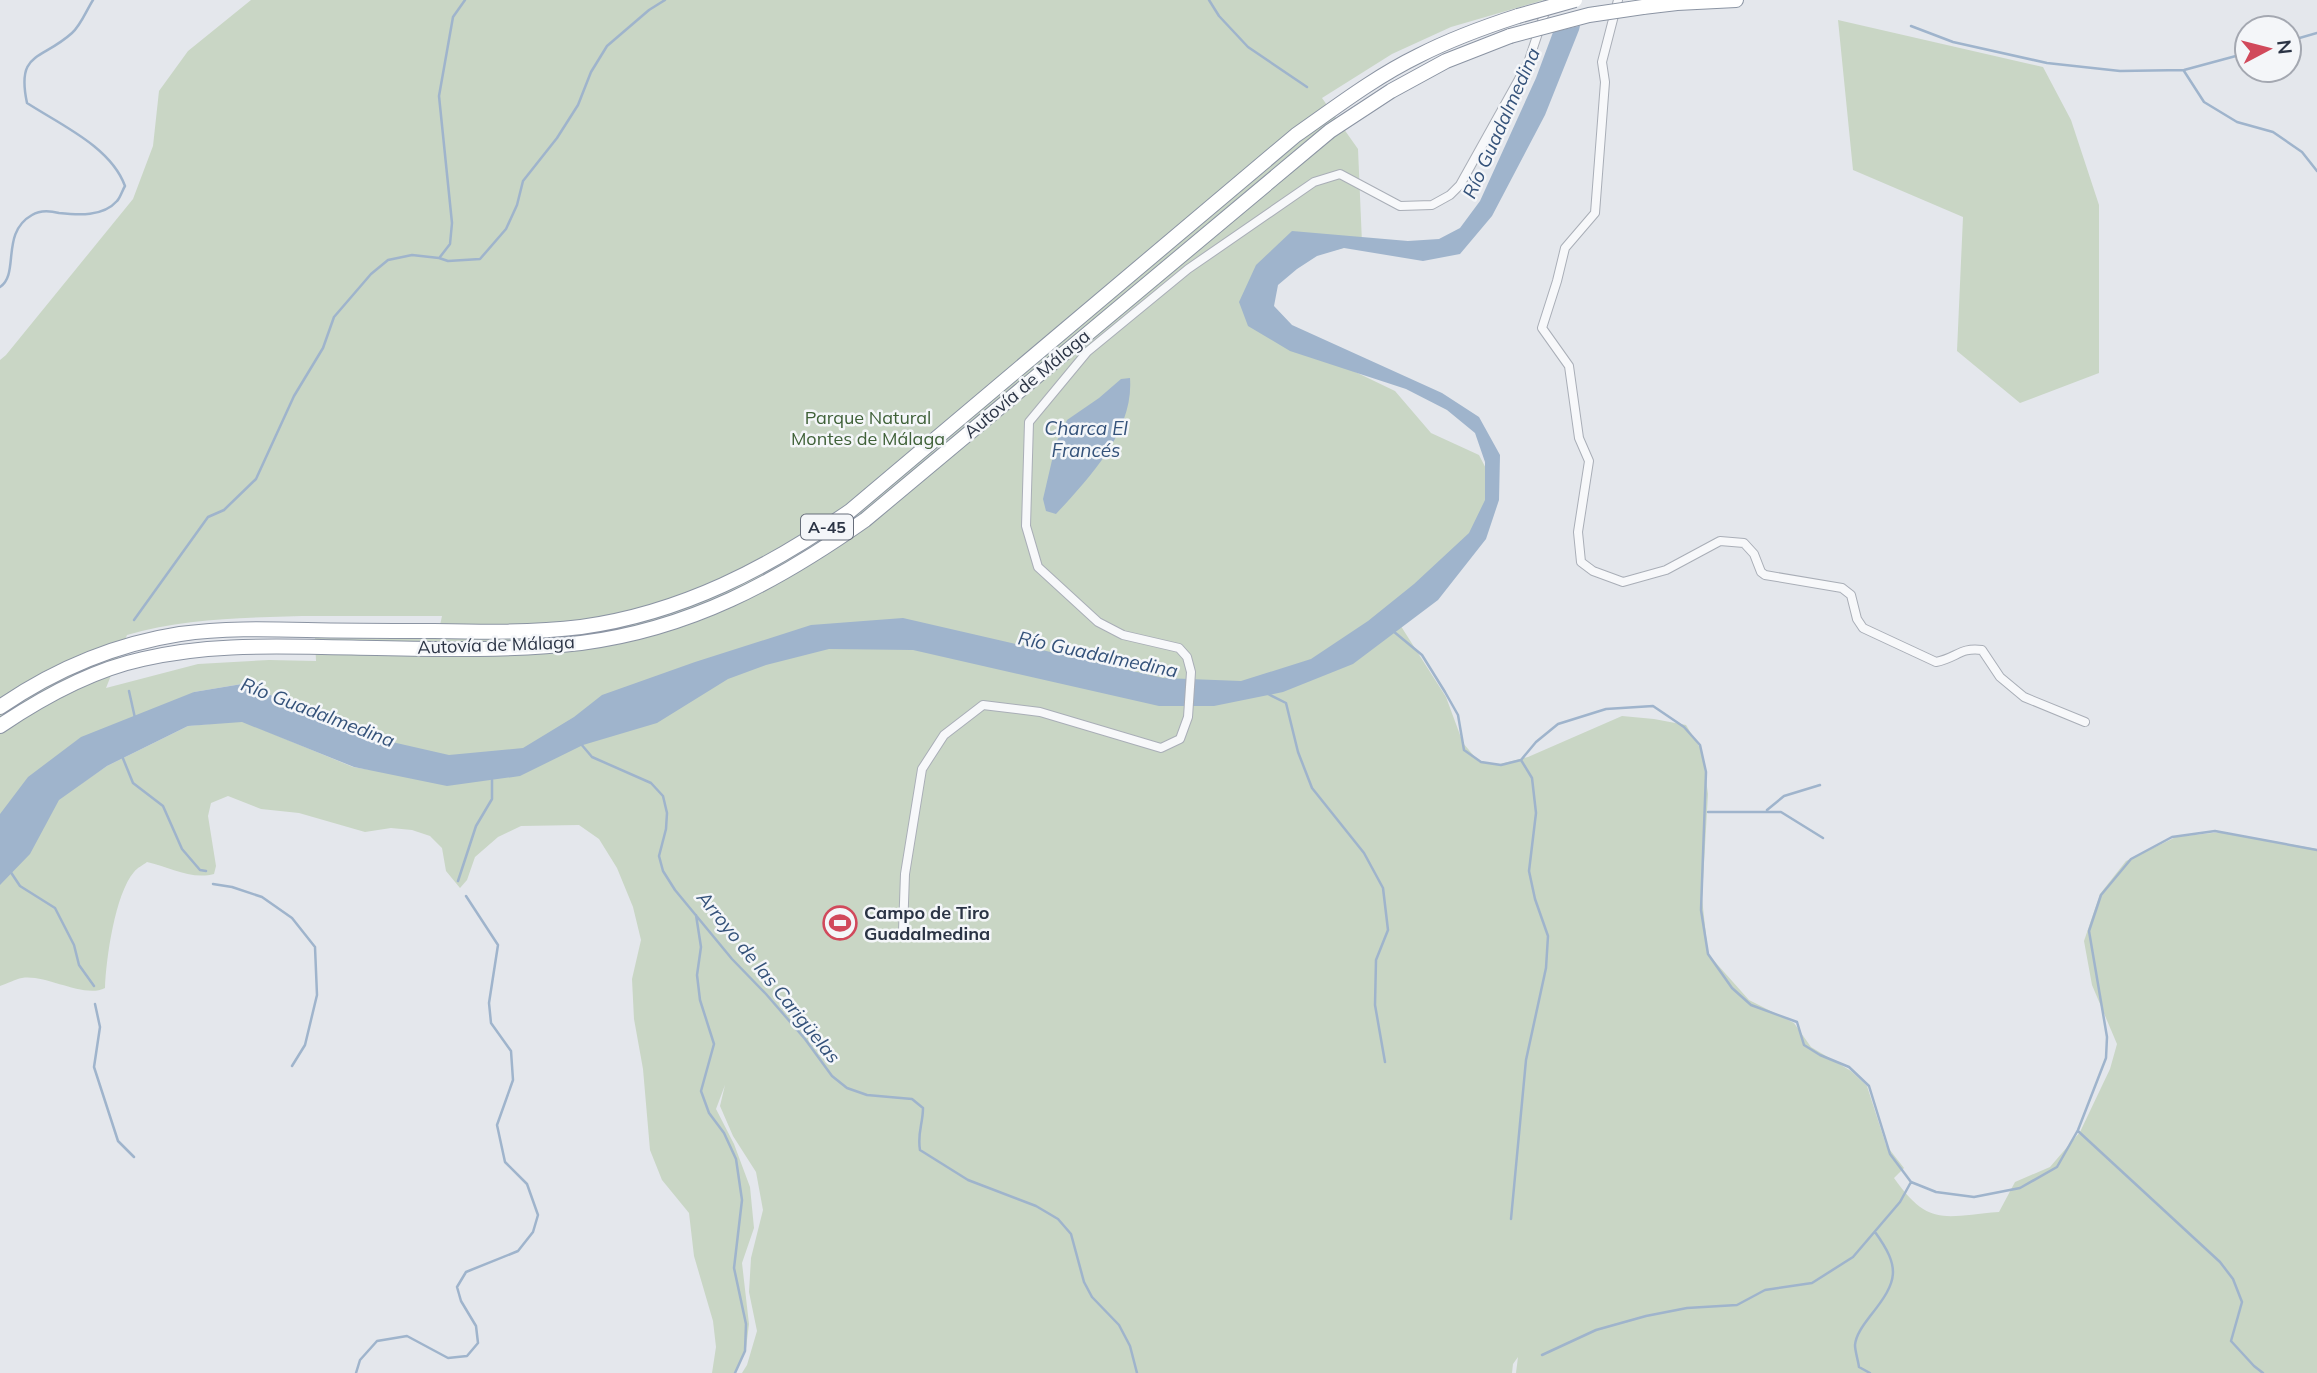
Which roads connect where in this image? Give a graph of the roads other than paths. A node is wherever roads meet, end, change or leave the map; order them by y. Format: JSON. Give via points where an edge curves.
{"nodes":[{"id":1,"x":1549,"y":0,"type":"edge"},
{"id":2,"x":1575,"y":0,"type":"edge"},
{"id":3,"x":1618,"y":0,"type":"edge"},
{"id":4,"x":1736,"y":0,"type":"edge"},
{"id":5,"x":0,"y":706,"type":"edge"},
{"id":6,"x":2085,"y":722,"type":"dead end"},
{"id":7,"x":0,"y":726,"type":"edge"},
{"id":8,"x":903,"y":931,"type":"dead end"}],
"edges":[{"from":1,"to":8,"type":"street","via":[[1528,63],[1460,185],[1450,195],[1432,205],[1399,206],[1340,174],[1314,182],[1188,270],[1087,352],[1030,422],[1026,526],[1038,567],[1098,622],[1124,635],[1179,648],[1191,672],[1188,717],[1180,739],[1161,748],[1040,712],[983,705],[944,735],[922,769],[905,874]]},
{"from":2,"to":5,"type":"highway","name":"Autovía de Málaga","number":"A-45","bridge":true,"via":[[1469,32],[1417,56],[1352,95],[1296,135],[850,511],[801,545],[718,588],[637,616],[568,628],[489,632],[250,629],[181,634],[98,656]]},
{"from":3,"to":6,"type":"street","via":[[1602,62],[1605,82],[1595,213],[1565,248],[1542,328],[1569,366],[1578,438],[1589,461],[1578,532],[1581,562],[1623,582],[1666,570],[1720,541],[1744,543],[1765,575],[1842,588],[1851,595],[1863,628],[1936,662],[1968,648],[1982,650],[2000,677],[2024,696]]},
{"from":4,"to":7,"type":"highway","name":"Autovía de Málaga","number":"A-45","bridge":true,"via":[[1589,15],[1510,36],[1446,61],[1391,91],[1330,131],[865,520],[811,558],[725,604],[628,634],[542,647],[254,646],[184,651],[140,659],[94,675]]}]}
